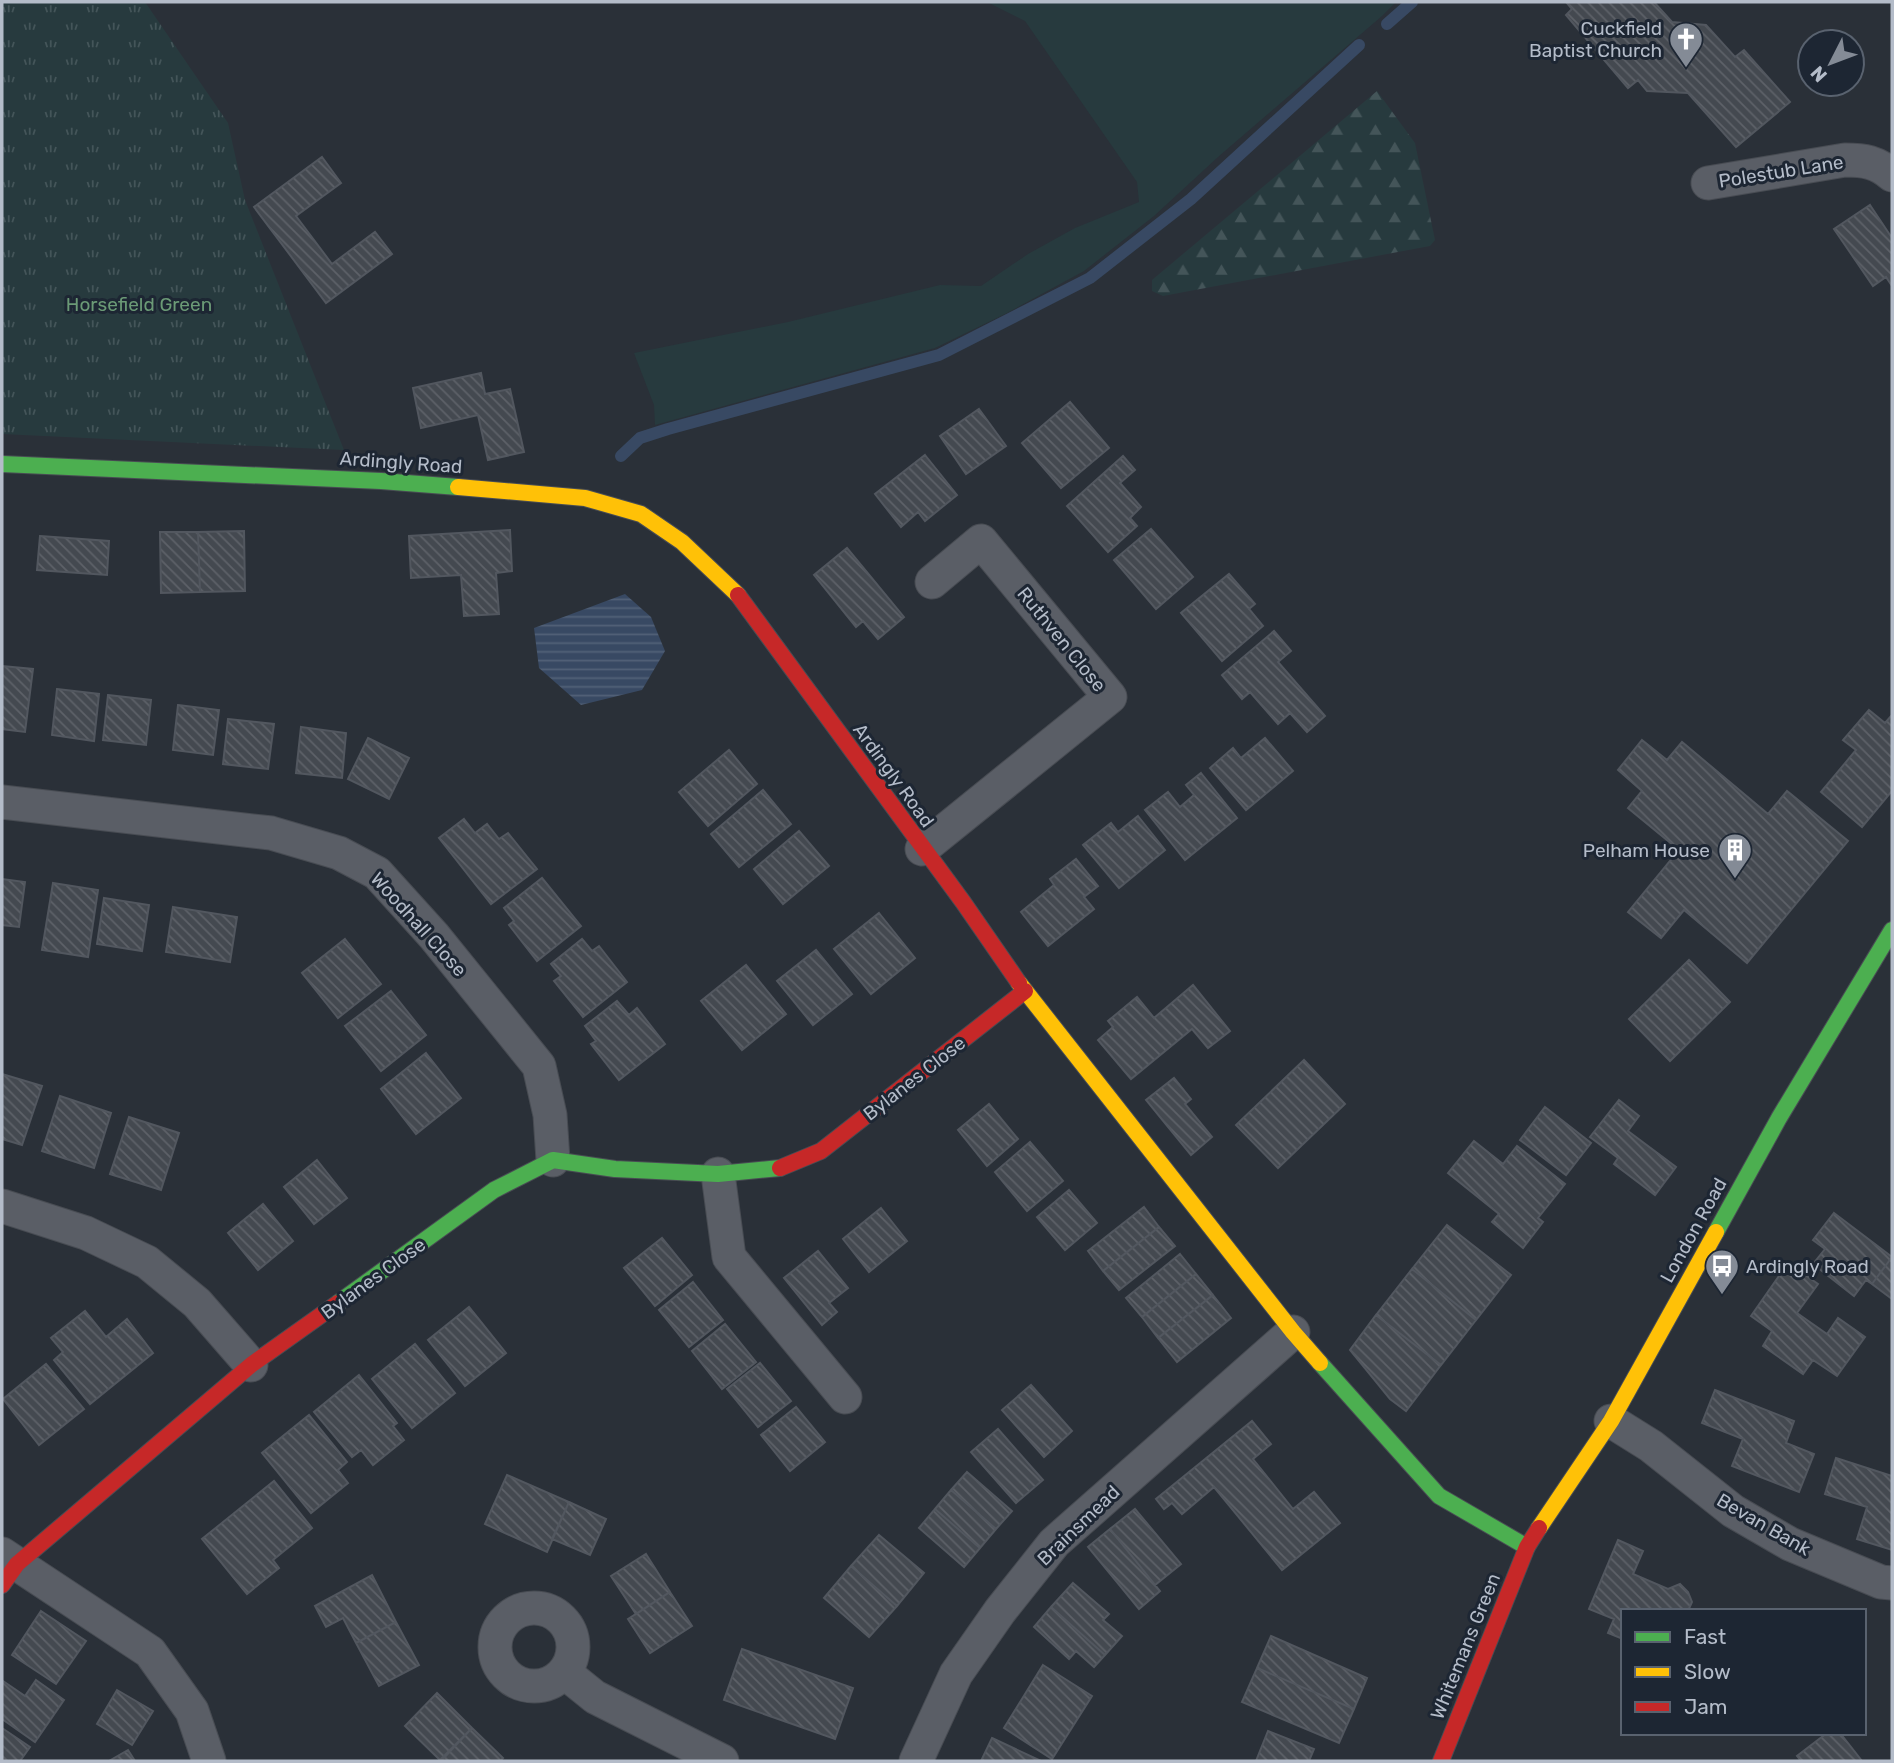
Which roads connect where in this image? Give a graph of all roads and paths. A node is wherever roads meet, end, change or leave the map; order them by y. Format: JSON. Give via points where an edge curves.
{"nodes":[{"id":1,"x":1892,"y":175,"type":"edge"},
{"id":2,"x":1708,"y":183,"type":"dead end"},
{"id":3,"x":2,"y":464,"type":"edge"},
{"id":4,"x":932,"y":582,"type":"dead end"},
{"id":5,"x":2,"y":802,"type":"edge"},
{"id":6,"x":922,"y":849,"type":"junction"},
{"id":7,"x":1892,"y":930,"type":"edge"},
{"id":8,"x":1025,"y":991,"type":"junction"},
{"id":9,"x":552,"y":1160,"type":"junction"},
{"id":10,"x":718,"y":1174,"type":"junction"},
{"id":11,"x":2,"y":1206,"type":"edge"},
{"id":12,"x":1293,"y":1332,"type":"junction"},
{"id":13,"x":251,"y":1365,"type":"junction"},
{"id":14,"x":845,"y":1398,"type":"dead end"},
{"id":15,"x":1611,"y":1421,"type":"junction"},
{"id":16,"x":1527,"y":1547,"type":"junction"},
{"id":17,"x":7,"y":1567,"type":"edge"},
{"id":18,"x":1892,"y":1583,"type":"edge"},
{"id":19,"x":564,"y":1672,"type":"dead end"},
{"id":20,"x":209,"y":1761,"type":"edge"},
{"id":21,"x":722,"y":1761,"type":"edge"},
{"id":22,"x":916,"y":1761,"type":"edge"},
{"id":23,"x":1441,"y":1761,"type":"edge"}],
"edges":[{"from":1,"to":2,"type":"street","name":"Polestub Lane","via":[[1864,160],[1845,160]]},
{"from":3,"to":6,"type":"street","name":"Ardingly Road","via":[[381,481],[585,498],[641,514],[682,542],[737,594]]},
{"from":4,"to":6,"type":"street","name":"Ruthven Close","via":[[981,541],[1110,697]]},
{"from":5,"to":9,"type":"street","name":"Woodhall Close","via":[[271,833],[340,853],[377,873],[539,1066],[550,1115]]},
{"from":6,"to":8,"type":"street","name":"Ardingly Road"},
{"from":7,"to":15,"type":"street","name":"London Road","via":[[1779,1118]]},
{"from":8,"to":10,"type":"street","name":"Bylanes Close","via":[[821,1151],[778,1169]]},
{"from":8,"to":12,"type":"street","name":"Ardingly Road"},
{"from":9,"to":10,"type":"street","name":"Bylanes Close","via":[[615,1169]]},
{"from":9,"to":13,"type":"street","name":"Bylanes Close","via":[[494,1190]]},
{"from":10,"to":14,"type":"street","via":[[729,1257]]},
{"from":11,"to":13,"type":"street","via":[[86,1233],[147,1262],[197,1303]]},
{"from":12,"to":16,"type":"street","name":"Ardingly Road","via":[[1439,1496]]},
{"from":12,"to":22,"type":"street","name":"Brainsmead","via":[[1054,1543],[956,1674]]},
{"from":13,"to":17,"type":"street","name":"Bylanes Close"},
{"from":15,"to":16,"type":"street","name":"London Road"},
{"from":15,"to":18,"type":"street","name":"Bevan Bank","via":[[1651,1446],[1733,1511],[1790,1544]]},
{"from":16,"to":23,"type":"street","name":"Whitemans Green"},
{"from":17,"to":20,"type":"street","via":[[150,1652],[192,1711]]},
{"from":19,"to":21,"type":"street","via":[[595,1698]]}]}
